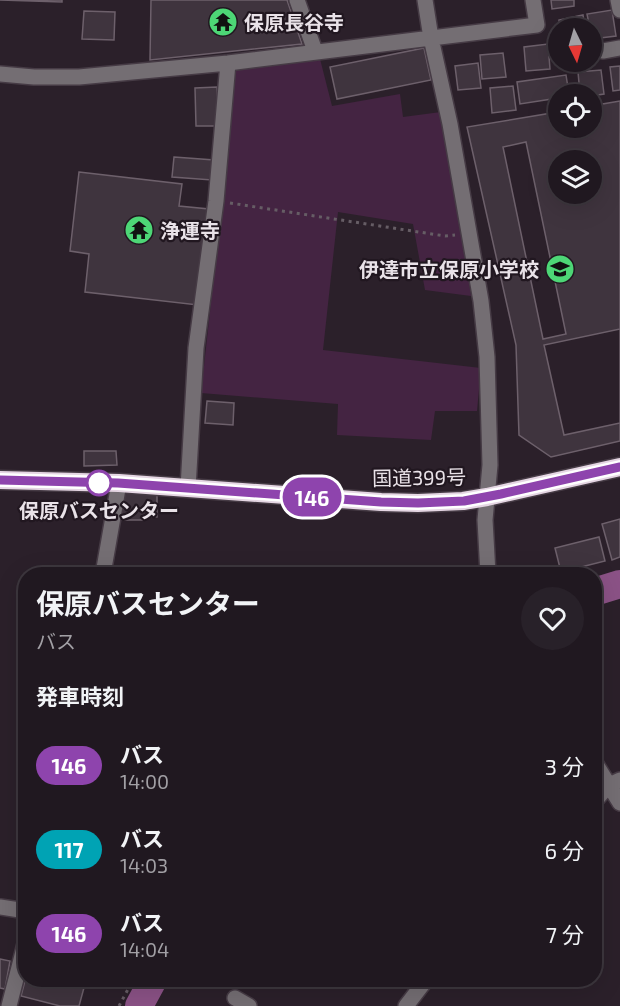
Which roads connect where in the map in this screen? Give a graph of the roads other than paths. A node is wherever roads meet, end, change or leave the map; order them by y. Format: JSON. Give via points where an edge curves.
{"nodes":[{"id":1,"x":297,"y":0,"type":"edge"},
{"id":2,"x":425,"y":0,"type":"edge"},
{"id":3,"x":533,"y":0,"type":"edge"},
{"id":4,"x":618,"y":0,"type":"edge"},
{"id":5,"x":620,"y":10,"type":"edge"},
{"id":6,"x":431,"y":38,"type":"junction"},
{"id":7,"x":620,"y":48,"type":"edge"},
{"id":8,"x":315,"y":51,"type":"junction"},
{"id":9,"x":603,"y":51,"type":"dead end"},
{"id":10,"x":228,"y":63,"type":"junction"},
{"id":11,"x":0,"y":74,"type":"edge"},
{"id":12,"x":620,"y":467,"type":"edge"},
{"id":13,"x":0,"y":480,"type":"edge"},
{"id":14,"x":118,"y":483,"type":"junction"},
{"id":15,"x":188,"y":488,"type":"junction"},
{"id":16,"x":487,"y":497,"type":"junction"},
{"id":17,"x":104,"y":567,"type":"edge"},
{"id":18,"x":488,"y":567,"type":"edge"},
{"id":19,"x":602,"y":770,"type":"edge"},
{"id":20,"x":614,"y":783,"type":"edge"},
{"id":21,"x":602,"y":794,"type":"edge"},
{"id":22,"x":620,"y":803,"type":"edge"},
{"id":23,"x":0,"y":906,"type":"edge"},
{"id":24,"x":18,"y":910,"type":"edge"},
{"id":25,"x":18,"y":971,"type":"edge"},
{"id":26,"x":416,"y":987,"type":"edge"},
{"id":27,"x":235,"y":998,"type":"dead end"},
{"id":28,"x":9,"y":1006,"type":"edge"},
{"id":29,"x":249,"y":1006,"type":"edge"},
{"id":30,"x":406,"y":1006,"type":"edge"}],
"edges":[{"from":1,"to":8,"type":"street"},
{"from":2,"to":6,"type":"street"},
{"from":3,"to":6,"type":"street","via":[[537,25]]},
{"from":4,"to":5,"type":"street"},
{"from":6,"to":8,"type":"street"},
{"from":6,"to":16,"type":"street","via":[[481,301],[487,357]]},
{"from":7,"to":9,"type":"street"},
{"from":8,"to":10,"type":"street"},
{"from":10,"to":11,"type":"street","via":[[79,77]]},
{"from":10,"to":15,"type":"street","via":[[216,201],[196,348]]},
{"from":12,"to":16,"type":"highway","name":"国道399号"},
{"from":13,"to":14,"type":"highway","name":"国道399号"},
{"from":14,"to":15,"type":"highway","name":"国道399号"},
{"from":14,"to":17,"type":"street"},
{"from":15,"to":16,"type":"highway","name":"国道399号","via":[[409,503]]},
{"from":16,"to":18,"type":"street"},
{"from":19,"to":20,"type":"street"},
{"from":20,"to":21,"type":"street"},
{"from":20,"to":22,"type":"street"},
{"from":23,"to":24,"type":"street"},
{"from":25,"to":28,"type":"street"},
{"from":26,"to":30,"type":"street"},
{"from":27,"to":29,"type":"street"}]}
